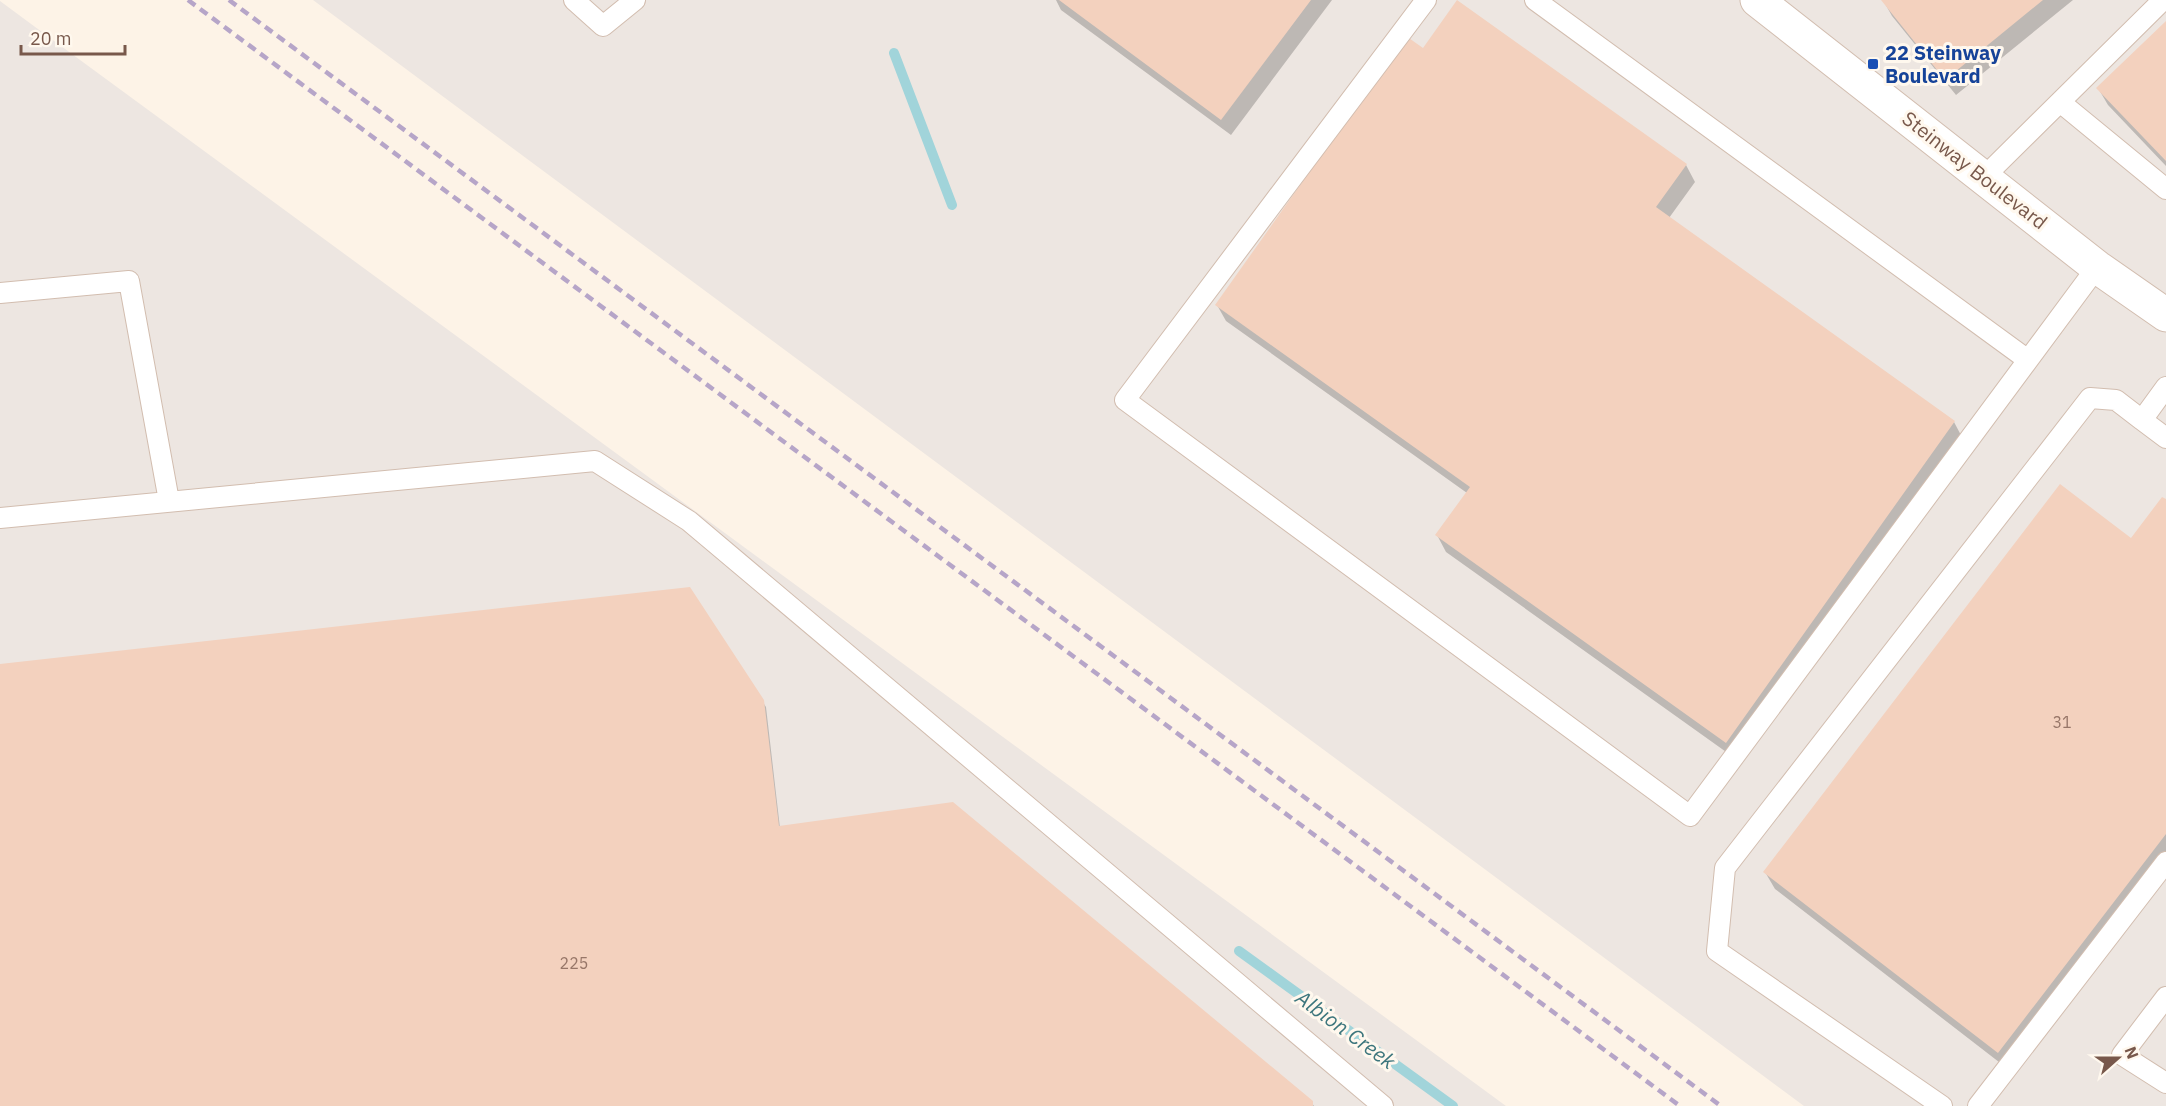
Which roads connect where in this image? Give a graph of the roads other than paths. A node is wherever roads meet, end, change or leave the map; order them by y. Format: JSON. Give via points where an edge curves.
{"nodes":[{"id":1,"x":574,"y":0,"type":"edge"},
{"id":2,"x":635,"y":0,"type":"edge"},
{"id":3,"x":1426,"y":0,"type":"edge"},
{"id":4,"x":1535,"y":0,"type":"edge"},
{"id":5,"x":1757,"y":0,"type":"edge"},
{"id":6,"x":2163,"y":0,"type":"edge"},
{"id":7,"x":2060,"y":102,"type":"junction"},
{"id":8,"x":1984,"y":177,"type":"junction"},
{"id":9,"x":2166,"y":189,"type":"edge"},
{"id":10,"x":2097,"y":267,"type":"junction"},
{"id":11,"x":0,"y":293,"type":"edge"},
{"id":12,"x":2166,"y":315,"type":"edge"},
{"id":13,"x":2028,"y":360,"type":"junction"},
{"id":14,"x":2166,"y":387,"type":"edge"},
{"id":15,"x":2142,"y":420,"type":"junction"},
{"id":16,"x":2166,"y":438,"type":"edge"},
{"id":17,"x":169,"y":501,"type":"junction"},
{"id":18,"x":0,"y":518,"type":"edge"},
{"id":19,"x":2166,"y":862,"type":"edge"},
{"id":20,"x":2166,"y":997,"type":"edge"},
{"id":21,"x":2166,"y":1083,"type":"edge"},
{"id":22,"x":1383,"y":1106,"type":"edge"},
{"id":23,"x":1942,"y":1106,"type":"edge"},
{"id":24,"x":1978,"y":1106,"type":"edge"}],
"edges":[{"from":1,"to":2,"type":"lane","via":[[603,26]]},
{"from":3,"to":13,"type":"lane","via":[[1125,400],[1690,816]]},
{"from":4,"to":13,"type":"lane"},
{"from":5,"to":8,"type":"street","name":"Steinway Boulevard"},
{"from":6,"to":7,"type":"lane"},
{"from":7,"to":8,"type":"lane"},
{"from":7,"to":9,"type":"lane"},
{"from":8,"to":10,"type":"street","name":"Steinway Boulevard"},
{"from":10,"to":12,"type":"street","name":"Steinway Boulevard"},
{"from":10,"to":13,"type":"lane"},
{"from":11,"to":17,"type":"lane","via":[[129,281]]},
{"from":14,"to":15,"type":"lane"},
{"from":15,"to":16,"type":"lane"},
{"from":15,"to":23,"type":"lane","via":[[2116,400],[2090,398],[1725,868],[1717,951]]},
{"from":17,"to":18,"type":"lane"},
{"from":17,"to":22,"type":"lane","via":[[595,461],[689,521]]},
{"from":19,"to":24,"type":"lane"},
{"from":20,"to":21,"type":"lane","via":[[2122,1055]]}]}
